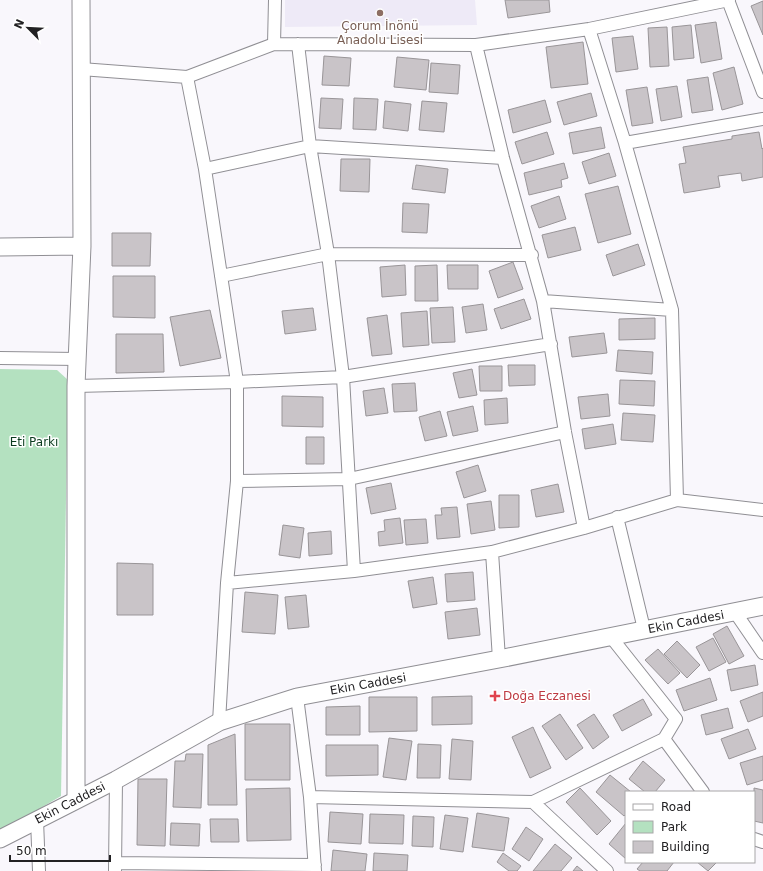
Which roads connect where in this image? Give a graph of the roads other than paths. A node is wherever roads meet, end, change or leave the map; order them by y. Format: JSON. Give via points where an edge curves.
{"nodes":[{"id":1,"x":81,"y":0,"type":"edge"},
{"id":2,"x":275,"y":0,"type":"edge"},
{"id":3,"x":729,"y":0,"type":"edge"},
{"id":4,"x":589,"y":29,"type":"junction"},
{"id":5,"x":274,"y":44,"type":"junction"},
{"id":6,"x":298,"y":44,"type":"junction"},
{"id":7,"x":476,"y":45,"type":"junction"},
{"id":8,"x":81,"y":69,"type":"junction"},
{"id":9,"x":187,"y":77,"type":"junction"},
{"id":10,"x":763,"y":92,"type":"edge"},
{"id":11,"x":763,"y":119,"type":"edge"},
{"id":12,"x":625,"y":143,"type":"junction"},
{"id":13,"x":310,"y":146,"type":"junction"},
{"id":14,"x":503,"y":158,"type":"junction"},
{"id":15,"x":205,"y":169,"type":"junction"},
{"id":16,"x":82,"y":246,"type":"junction"},
{"id":17,"x":0,"y":247,"type":"edge"},
{"id":18,"x":328,"y":254,"type":"junction"},
{"id":19,"x":532,"y":255,"type":"junction"},
{"id":20,"x":221,"y":276,"type":"junction"},
{"id":21,"x":543,"y":301,"type":"junction"},
{"id":22,"x":672,"y":310,"type":"junction"},
{"id":23,"x":551,"y":344,"type":"junction"},
{"id":24,"x":0,"y":358,"type":"edge"},
{"id":25,"x":78,"y":359,"type":"junction"},
{"id":26,"x":343,"y":377,"type":"junction"},
{"id":27,"x":237,"y":382,"type":"junction"},
{"id":28,"x":76,"y":386,"type":"junction"},
{"id":29,"x":565,"y":432,"type":"junction"},
{"id":30,"x":349,"y":479,"type":"junction"},
{"id":31,"x":237,"y":481,"type":"junction"},
{"id":32,"x":677,"y":500,"type":"junction"},
{"id":33,"x":763,"y":510,"type":"edge"},
{"id":34,"x":617,"y":517,"type":"junction"},
{"id":35,"x":584,"y":528,"type":"junction"},
{"id":36,"x":492,"y":552,"type":"junction"},
{"id":37,"x":354,"y":571,"type":"junction"},
{"id":38,"x":227,"y":583,"type":"junction"},
{"id":39,"x":763,"y":606,"type":"edge"},
{"id":40,"x":735,"y":612,"type":"junction"},
{"id":41,"x":644,"y":629,"type":"junction"},
{"id":42,"x":611,"y":637,"type":"junction"},
{"id":43,"x":763,"y":653,"type":"edge"},
{"id":44,"x":499,"y":659,"type":"junction"},
{"id":45,"x":297,"y":697,"type":"junction"},
{"id":46,"x":219,"y":722,"type":"junction"},
{"id":47,"x":664,"y":739,"type":"junction"},
{"id":48,"x":116,"y":780,"type":"junction"},
{"id":49,"x":702,"y":791,"type":"edge"},
{"id":50,"x":310,"y":797,"type":"junction"},
{"id":51,"x":76,"y":799,"type":"junction"},
{"id":52,"x":534,"y":802,"type":"junction"},
{"id":53,"x":37,"y":820,"type":"junction"},
{"id":54,"x":0,"y":839,"type":"edge"},
{"id":55,"x":115,"y":867,"type":"edge"},
{"id":56,"x":315,"y":868,"type":"edge"},
{"id":57,"x":39,"y":871,"type":"edge"},
{"id":58,"x":607,"y":871,"type":"edge"}],
"edges":[{"from":1,"to":8,"type":"street"},
{"from":2,"to":5,"type":"street"},
{"from":3,"to":4,"type":"street"},
{"from":3,"to":10,"type":"street"},
{"from":4,"to":7,"type":"street"},
{"from":4,"to":12,"type":"street"},
{"from":5,"to":6,"type":"street"},
{"from":5,"to":9,"type":"street"},
{"from":6,"to":7,"type":"street"},
{"from":6,"to":13,"type":"street"},
{"from":7,"to":14,"type":"street"},
{"from":8,"to":9,"type":"street"},
{"from":8,"to":16,"type":"street"},
{"from":9,"to":15,"type":"street"},
{"from":11,"to":12,"type":"street"},
{"from":12,"to":22,"type":"street"},
{"from":13,"to":14,"type":"street"},
{"from":13,"to":15,"type":"street"},
{"from":13,"to":18,"type":"street"},
{"from":14,"to":19,"type":"street"},
{"from":15,"to":20,"type":"street"},
{"from":16,"to":17,"type":"street"},
{"from":16,"to":25,"type":"street"},
{"from":18,"to":19,"type":"street"},
{"from":18,"to":20,"type":"street"},
{"from":18,"to":26,"type":"street"},
{"from":19,"to":21,"type":"street"},
{"from":20,"to":27,"type":"street"},
{"from":21,"to":22,"type":"street"},
{"from":21,"to":23,"type":"street"},
{"from":22,"to":32,"type":"street"},
{"from":23,"to":26,"type":"street"},
{"from":23,"to":29,"type":"street"},
{"from":24,"to":25,"type":"street"},
{"from":25,"to":28,"type":"street"},
{"from":26,"to":27,"type":"street"},
{"from":26,"to":30,"type":"street"},
{"from":27,"to":28,"type":"street"},
{"from":27,"to":31,"type":"street"},
{"from":28,"to":51,"type":"street"},
{"from":29,"to":30,"type":"street"},
{"from":29,"to":35,"type":"street"},
{"from":30,"to":31,"type":"street"},
{"from":30,"to":37,"type":"street"},
{"from":31,"to":38,"type":"street"},
{"from":32,"to":33,"type":"street"},
{"from":32,"to":34,"type":"street"},
{"from":34,"to":35,"type":"street"},
{"from":34,"to":41,"type":"street"},
{"from":35,"to":36,"type":"street"},
{"from":36,"to":37,"type":"street"},
{"from":36,"to":44,"type":"street"},
{"from":37,"to":38,"type":"street"},
{"from":38,"to":46,"type":"street"},
{"from":39,"to":40,"type":"street","name":"Ekin Caddesi"},
{"from":40,"to":41,"type":"street","name":"Ekin Caddesi"},
{"from":40,"to":43,"type":"street"},
{"from":41,"to":42,"type":"street","name":"Ekin Caddesi"},
{"from":42,"to":44,"type":"street","name":"Ekin Caddesi"},
{"from":42,"to":47,"type":"street","via":[[676,719]]},
{"from":44,"to":45,"type":"street","name":"Ekin Caddesi"},
{"from":45,"to":46,"type":"street","name":"Ekin Caddesi"},
{"from":45,"to":50,"type":"street"},
{"from":46,"to":48,"type":"street","name":"Ekin Caddesi"},
{"from":47,"to":49,"type":"street"},
{"from":47,"to":52,"type":"street"},
{"from":48,"to":51,"type":"street","name":"Ekin Caddesi"},
{"from":48,"to":55,"type":"street"},
{"from":50,"to":52,"type":"street"},
{"from":50,"to":56,"type":"street"},
{"from":51,"to":53,"type":"street","name":"Ekin Caddesi"},
{"from":52,"to":58,"type":"street"},
{"from":53,"to":54,"type":"street","name":"Ekin Caddesi"},
{"from":53,"to":57,"type":"street"},
{"from":55,"to":56,"type":"street"}]}
